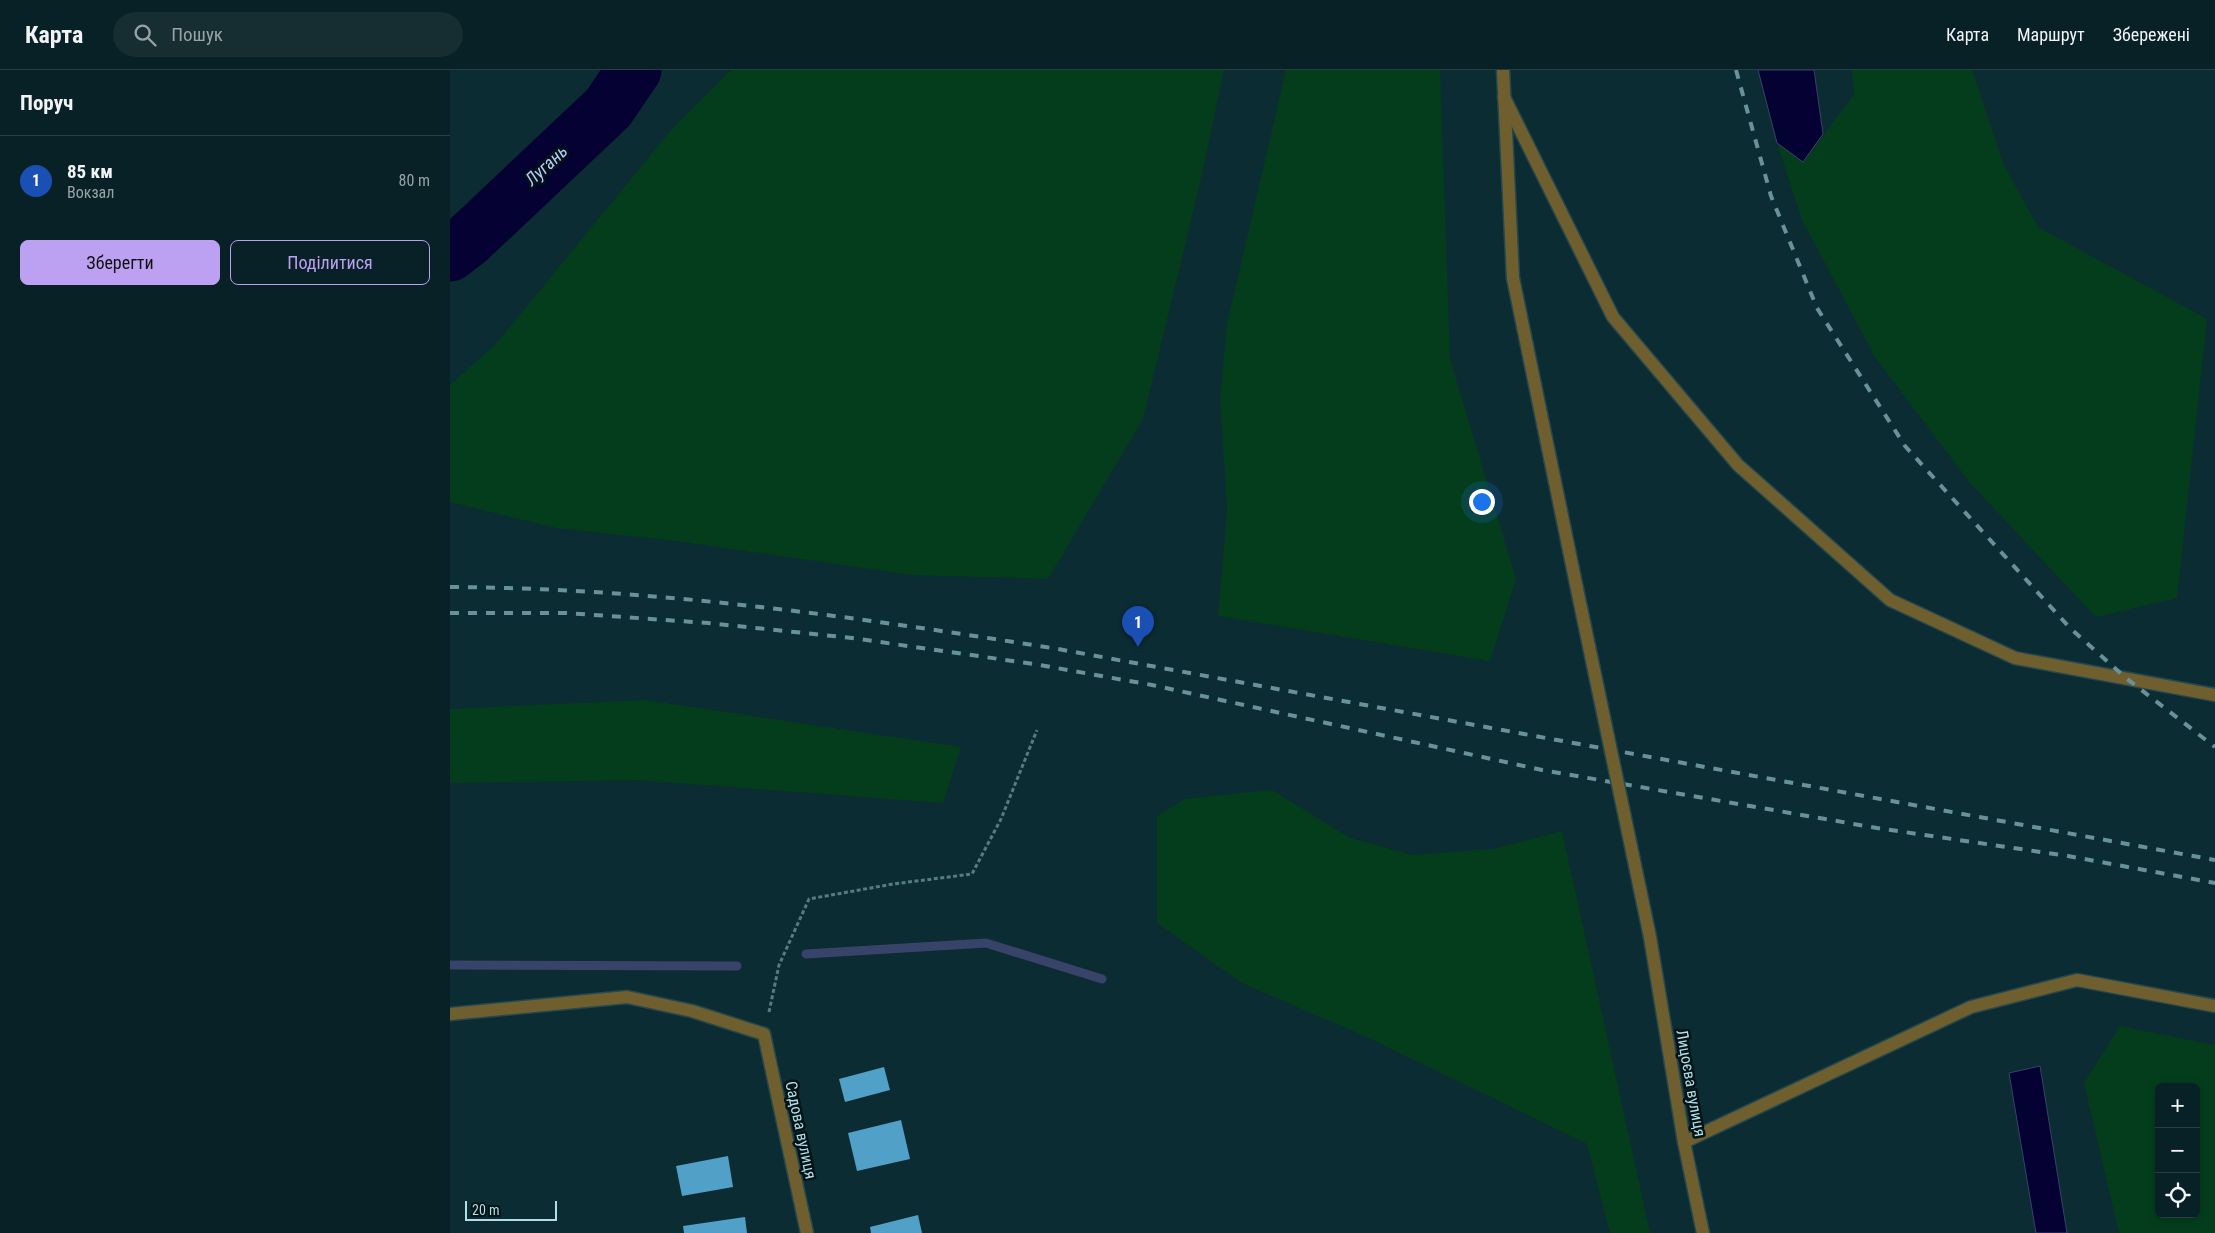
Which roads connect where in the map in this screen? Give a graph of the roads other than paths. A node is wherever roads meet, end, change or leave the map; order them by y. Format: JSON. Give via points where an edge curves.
{"nodes":[{"id":1,"x":1504,"y":70,"type":"edge"},
{"id":2,"x":1504,"y":97,"type":"junction"},
{"id":3,"x":2215,"y":694,"type":"edge"},
{"id":4,"x":2215,"y":1006,"type":"edge"},
{"id":5,"x":450,"y":1014,"type":"edge"},
{"id":6,"x":1684,"y":1142,"type":"junction"},
{"id":7,"x":807,"y":1233,"type":"edge"},
{"id":8,"x":1703,"y":1233,"type":"edge"}],
"edges":[{"from":1,"to":2,"type":"street","name":"Лицоєва вулиця"},
{"from":2,"to":3,"type":"street","via":[[1613,317],[1738,465],[1890,600],[2015,658]]},
{"from":2,"to":6,"type":"street","name":"Лицоєва вулиця","bridge":true,"via":[[1513,278],[1650,937]]},
{"from":4,"to":6,"type":"street","via":[[2077,980],[1971,1007]]},
{"from":5,"to":7,"type":"street","name":"Садова вулиця","via":[[628,997],[692,1011],[764,1034]]},
{"from":6,"to":8,"type":"street","name":"Лицоєва вулиця"}]}
